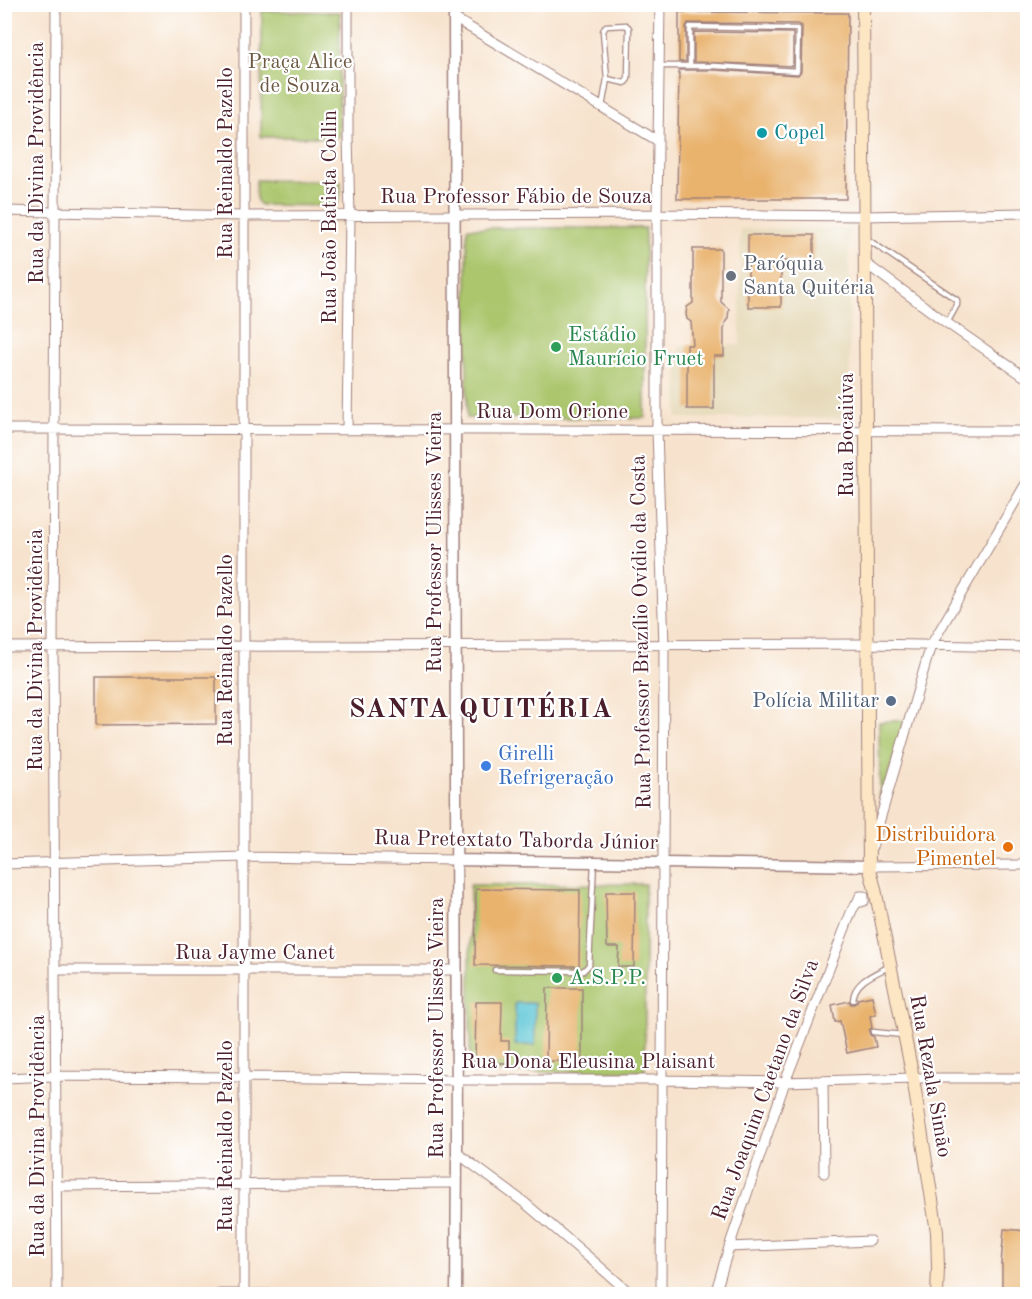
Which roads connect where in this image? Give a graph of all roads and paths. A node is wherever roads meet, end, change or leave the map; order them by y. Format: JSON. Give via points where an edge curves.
{"nodes":[{"id":1,"x":56,"y":4,"type":"edge"},
{"id":2,"x":244,"y":4,"type":"edge"},
{"id":3,"x":348,"y":4,"type":"edge"},
{"id":4,"x":454,"y":4,"type":"edge"},
{"id":5,"x":660,"y":4,"type":"edge"},
{"id":6,"x":863,"y":4,"type":"edge"},
{"id":7,"x":454,"y":18,"type":"junction"},
{"id":8,"x":660,"y":66,"type":"junction"},
{"id":9,"x":690,"y":66,"type":"junction"},
{"id":10,"x":607,"y":79,"type":"junction"},
{"id":11,"x":602,"y":107,"type":"junction"},
{"id":12,"x":658,"y":141,"type":"junction"},
{"id":13,"x":4,"y":211,"type":"edge"},
{"id":14,"x":55,"y":213,"type":"junction"},
{"id":15,"x":1028,"y":213,"type":"edge"},
{"id":16,"x":454,"y":214,"type":"junction"},
{"id":17,"x":657,"y":214,"type":"junction"},
{"id":18,"x":244,"y":216,"type":"junction"},
{"id":19,"x":350,"y":216,"type":"junction"},
{"id":20,"x":864,"y":216,"type":"junction"},
{"id":21,"x":865,"y":237,"type":"junction"},
{"id":22,"x":865,"y":263,"type":"junction"},
{"id":23,"x":947,"y":323,"type":"junction"},
{"id":24,"x":1028,"y":379,"type":"edge"},
{"id":25,"x":4,"y":429,"type":"edge"},
{"id":26,"x":54,"y":429,"type":"junction"},
{"id":27,"x":244,"y":430,"type":"junction"},
{"id":28,"x":347,"y":430,"type":"junction"},
{"id":29,"x":454,"y":430,"type":"junction"},
{"id":30,"x":657,"y":430,"type":"junction"},
{"id":31,"x":866,"y":430,"type":"junction"},
{"id":32,"x":1028,"y":431,"type":"edge"},
{"id":33,"x":1028,"y":480,"type":"edge"},
{"id":34,"x":868,"y":644,"type":"junction"},
{"id":35,"x":664,"y":645,"type":"junction"},
{"id":36,"x":931,"y":645,"type":"junction"},
{"id":37,"x":52,"y":646,"type":"junction"},
{"id":38,"x":244,"y":646,"type":"junction"},
{"id":39,"x":455,"y":646,"type":"junction"},
{"id":40,"x":1028,"y":646,"type":"edge"},
{"id":41,"x":4,"y":647,"type":"edge"},
{"id":42,"x":244,"y":857,"type":"junction"},
{"id":43,"x":456,"y":860,"type":"junction"},
{"id":44,"x":869,"y":860,"type":"junction"},
{"id":45,"x":594,"y":862,"type":"junction"},
{"id":46,"x":663,"y":862,"type":"junction"},
{"id":47,"x":55,"y":863,"type":"junction"},
{"id":48,"x":4,"y":864,"type":"edge"},
{"id":49,"x":1028,"y":865,"type":"edge"},
{"id":50,"x":858,"y":901,"type":"dead end"},
{"id":51,"x":890,"y":966,"type":"junction"},
{"id":52,"x":495,"y":969,"type":"dead end"},
{"id":53,"x":55,"y":970,"type":"junction"},
{"id":54,"x":456,"y":970,"type":"junction"},
{"id":55,"x":244,"y":971,"type":"junction"},
{"id":56,"x":853,"y":1000,"type":"dead end"},
{"id":57,"x":873,"y":1032,"type":"dead end"},
{"id":58,"x":904,"y":1035,"type":"junction"},
{"id":59,"x":56,"y":1076,"type":"junction"},
{"id":60,"x":244,"y":1077,"type":"junction"},
{"id":61,"x":4,"y":1078,"type":"edge"},
{"id":62,"x":913,"y":1078,"type":"junction"},
{"id":63,"x":1028,"y":1078,"type":"edge"},
{"id":64,"x":456,"y":1080,"type":"junction"},
{"id":65,"x":662,"y":1080,"type":"junction"},
{"id":66,"x":824,"y":1080,"type":"junction"},
{"id":67,"x":785,"y":1082,"type":"junction"},
{"id":68,"x":457,"y":1153,"type":"junction"},
{"id":69,"x":824,"y":1173,"type":"dead end"},
{"id":70,"x":456,"y":1183,"type":"junction"},
{"id":71,"x":244,"y":1184,"type":"junction"},
{"id":72,"x":57,"y":1186,"type":"junction"},
{"id":73,"x":870,"y":1241,"type":"dead end"},
{"id":74,"x":729,"y":1247,"type":"junction"},
{"id":75,"x":57,"y":1294,"type":"edge"},
{"id":76,"x":219,"y":1294,"type":"edge"},
{"id":77,"x":244,"y":1294,"type":"edge"},
{"id":78,"x":280,"y":1294,"type":"edge"},
{"id":79,"x":456,"y":1294,"type":"edge"},
{"id":80,"x":631,"y":1294,"type":"edge"},
{"id":81,"x":661,"y":1294,"type":"edge"},
{"id":82,"x":715,"y":1294,"type":"edge"},
{"id":83,"x":937,"y":1294,"type":"edge"}],
"edges":[{"from":1,"to":14,"type":"street","name":"Rua da Divina Providência"},
{"from":2,"to":18,"type":"street","name":"Rua Reinaldo Pazello"},
{"from":3,"to":19,"type":"street","name":"Rua João Batista Collin"},
{"from":4,"to":7,"type":"street","name":"Rua Professor Ulisses Vieira"},
{"from":5,"to":8,"type":"street","name":"Rua Professor Brazílio Ovídio da Costa"},
{"from":6,"to":20,"type":"main road","name":"Rua Bocaiúva"},
{"from":7,"to":11,"type":"street"},
{"from":7,"to":16,"type":"street","name":"Rua Professor Ulisses Vieira"},
{"from":8,"to":9,"type":"lane"},
{"from":8,"to":12,"type":"street","name":"Rua Professor Brazílio Ovídio da Costa"},
{"from":9,"to":9,"type":"lane","via":[[797,71],[798,29],[690,27]]},
{"from":10,"to":10,"type":"lane","via":[[625,83],[628,79],[626,25],[606,26],[603,31]]},
{"from":10,"to":11,"type":"lane"},
{"from":11,"to":12,"type":"street"},
{"from":12,"to":17,"type":"street","name":"Rua Professor Brazílio Ovídio da Costa"},
{"from":13,"to":14,"type":"street","name":"Rua Professor Fábio de Souza"},
{"from":14,"to":18,"type":"street","name":"Rua Professor Fábio de Souza"},
{"from":14,"to":26,"type":"street","name":"Rua da Divina Providência"},
{"from":15,"to":20,"type":"street","name":"Rua Professor Fábio de Souza"},
{"from":16,"to":17,"type":"street","name":"Rua Professor Fábio de Souza"},
{"from":16,"to":19,"type":"street","name":"Rua Professor Fábio de Souza"},
{"from":16,"to":29,"type":"street","name":"Rua Professor Ulisses Vieira"},
{"from":17,"to":20,"type":"street","name":"Rua Professor Fábio de Souza"},
{"from":17,"to":30,"type":"street","name":"Rua Professor Brazílio Ovídio da Costa"},
{"from":18,"to":19,"type":"street","name":"Rua Professor Fábio de Souza"},
{"from":18,"to":27,"type":"street","name":"Rua Reinaldo Pazello"},
{"from":19,"to":28,"type":"street","name":"Rua João Batista Collin"},
{"from":20,"to":21,"type":"main road","name":"Rua Bocaiúva"},
{"from":21,"to":22,"type":"main road","name":"Rua Bocaiúva"},
{"from":21,"to":23,"type":"lane","via":[[957,300]]},
{"from":22,"to":23,"type":"street"},
{"from":22,"to":31,"type":"main road","name":"Rua Bocaiúva"},
{"from":23,"to":24,"type":"street"},
{"from":25,"to":26,"type":"street","name":"Rua Dom Orione"},
{"from":26,"to":27,"type":"street","name":"Rua Dom Orione"},
{"from":26,"to":37,"type":"street","name":"Rua da Divina Providência"},
{"from":27,"to":28,"type":"street","name":"Rua Dom Orione"},
{"from":27,"to":38,"type":"street","name":"Rua Reinaldo Pazello"},
{"from":28,"to":29,"type":"street","name":"Rua Dom Orione"},
{"from":29,"to":30,"type":"street","name":"Rua Dom Orione"},
{"from":29,"to":39,"type":"street","name":"Rua Professor Ulisses Vieira"},
{"from":30,"to":31,"type":"street","name":"Rua Dom Orione"},
{"from":30,"to":35,"type":"street","name":"Rua Professor Brazílio Ovídio da Costa"},
{"from":31,"to":32,"type":"street","name":"Rua Dom Orione"},
{"from":31,"to":34,"type":"main road","name":"Rua Bocaiúva"},
{"from":33,"to":36,"type":"street"},
{"from":34,"to":35,"type":"street"},
{"from":34,"to":36,"type":"street"},
{"from":34,"to":44,"type":"main road","name":"Rua Bocaiúva"},
{"from":35,"to":39,"type":"street"},
{"from":35,"to":46,"type":"street","name":"Rua Professor Brazílio Ovídio da Costa"},
{"from":36,"to":40,"type":"street"},
{"from":36,"to":44,"type":"street"},
{"from":37,"to":38,"type":"street"},
{"from":37,"to":41,"type":"street"},
{"from":37,"to":47,"type":"street","name":"Rua da Divina Providência"},
{"from":38,"to":39,"type":"street"},
{"from":38,"to":42,"type":"street","name":"Rua Reinaldo Pazello"},
{"from":39,"to":43,"type":"street","name":"Rua Professor Ulisses Vieira"},
{"from":42,"to":43,"type":"street","name":"Rua Pretextato Taborda Júnior"},
{"from":42,"to":47,"type":"street","name":"Rua Pretextato Taborda Júnior"},
{"from":42,"to":55,"type":"street","name":"Rua Reinaldo Pazello"},
{"from":43,"to":45,"type":"street","name":"Rua Pretextato Taborda Júnior"},
{"from":43,"to":54,"type":"street","name":"Rua Professor Ulisses Vieira"},
{"from":44,"to":46,"type":"street","name":"Rua Pretextato Taborda Júnior"},
{"from":44,"to":49,"type":"street","name":"Rua Pretextato Taborda Júnior"},
{"from":44,"to":51,"type":"main road","name":"Rua Rezala Simão"},
{"from":45,"to":46,"type":"street","name":"Rua Pretextato Taborda Júnior"},
{"from":45,"to":52,"type":"lane","via":[[589,965],[583,971]]},
{"from":46,"to":65,"type":"street","name":"Rua Professor Brazílio Ovídio da Costa"},
{"from":47,"to":48,"type":"street","name":"Rua Pretextato Taborda Júnior"},
{"from":47,"to":53,"type":"street","name":"Rua da Divina Providência"},
{"from":50,"to":67,"type":"street","name":"Rua Joaquim Caetano da Silva"},
{"from":51,"to":56,"type":"lane","via":[[860,983]]},
{"from":51,"to":58,"type":"main road","name":"Rua Rezala Simão"},
{"from":53,"to":55,"type":"street","name":"Rua Jayme Canet"},
{"from":53,"to":59,"type":"street","name":"Rua da Divina Providência"},
{"from":54,"to":55,"type":"street","name":"Rua Jayme Canet"},
{"from":54,"to":64,"type":"street","name":"Rua Professor Ulisses Vieira"},
{"from":55,"to":60,"type":"street","name":"Rua Reinaldo Pazello"},
{"from":57,"to":58,"type":"lane"},
{"from":58,"to":62,"type":"main road","name":"Rua Rezala Simão"},
{"from":59,"to":60,"type":"street","name":"Rua Dona Eleusina Plaisant"},
{"from":59,"to":61,"type":"street","name":"Rua Dona Eleusina Plaisant"},
{"from":59,"to":72,"type":"street","name":"Rua da Divina Providência"},
{"from":60,"to":64,"type":"street","name":"Rua Dona Eleusina Plaisant"},
{"from":60,"to":71,"type":"street","name":"Rua Reinaldo Pazello"},
{"from":62,"to":63,"type":"street","name":"Rua Dona Eleusina Plaisant"},
{"from":62,"to":66,"type":"street","name":"Rua Dona Eleusina Plaisant"},
{"from":62,"to":83,"type":"main road","name":"Rua Rezala Simão","via":[[937,1232]]},
{"from":64,"to":65,"type":"street","name":"Rua Dona Eleusina Plaisant"},
{"from":64,"to":68,"type":"street","name":"Rua Professor Ulisses Vieira"},
{"from":65,"to":67,"type":"street","name":"Rua Dona Eleusina Plaisant"},
{"from":65,"to":81,"type":"street","name":"Rua Professor Brazílio Ovídio da Costa"},
{"from":66,"to":67,"type":"street","name":"Rua Dona Eleusina Plaisant"},
{"from":66,"to":69,"type":"street"},
{"from":67,"to":74,"type":"street","name":"Rua Joaquim Caetano da Silva"},
{"from":68,"to":70,"type":"street","name":"Rua Professor Ulisses Vieira"},
{"from":68,"to":80,"type":"street","via":[[525,1203]]},
{"from":70,"to":71,"type":"street"},
{"from":70,"to":79,"type":"street","name":"Rua Professor Ulisses Vieira"},
{"from":71,"to":72,"type":"street"},
{"from":71,"to":77,"type":"street","name":"Rua Reinaldo Pazello"},
{"from":72,"to":75,"type":"street","name":"Rua da Divina Providência"},
{"from":73,"to":74,"type":"street"},
{"from":74,"to":82,"type":"street","name":"Rua Joaquim Caetano da Silva"},
{"from":76,"to":77,"type":"street"},
{"from":77,"to":78,"type":"street"}]}
